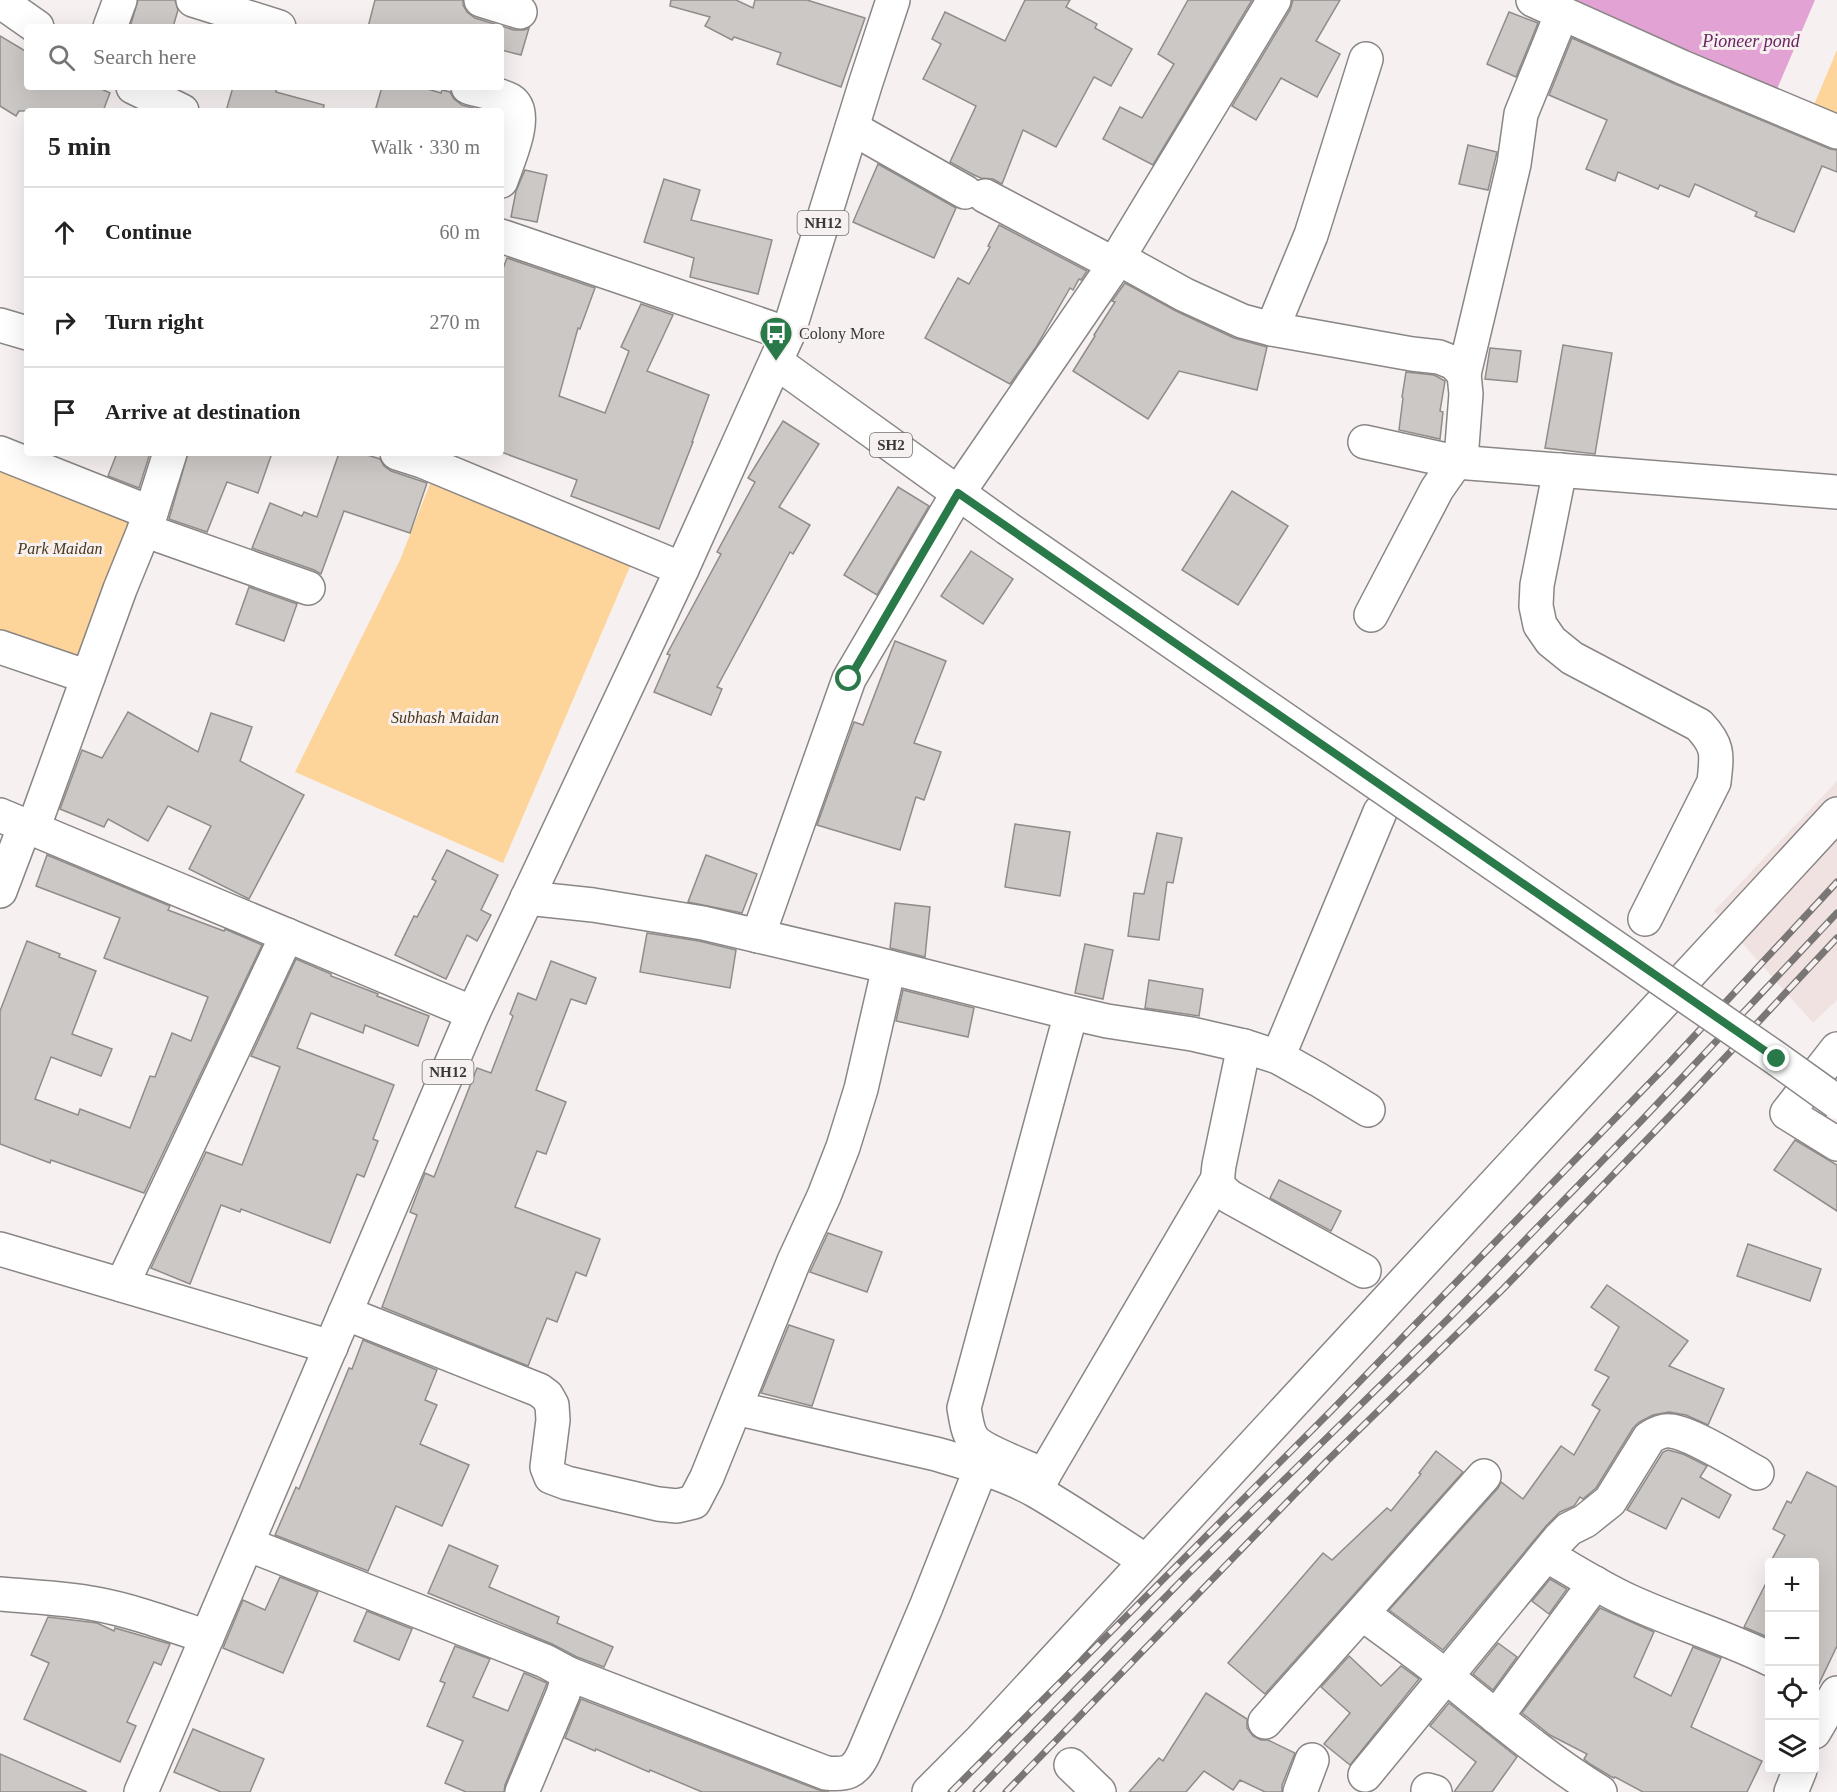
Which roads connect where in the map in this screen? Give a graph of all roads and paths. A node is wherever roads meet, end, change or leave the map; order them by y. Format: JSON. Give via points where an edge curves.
{"nodes":[{"id":1,"x":120,"y":0,"type":"edge"},
{"id":2,"x":193,"y":0,"type":"edge"},
{"id":3,"x":481,"y":0,"type":"edge"},
{"id":4,"x":893,"y":0,"type":"edge"},
{"id":5,"x":1274,"y":0,"type":"edge"},
{"id":6,"x":0,"y":1,"type":"edge"},
{"id":7,"x":1547,"y":6,"type":"edge"},
{"id":8,"x":520,"y":12,"type":"dead end"},
{"id":9,"x":34,"y":24,"type":"edge"},
{"id":10,"x":111,"y":24,"type":"edge"},
{"id":11,"x":269,"y":24,"type":"edge"},
{"id":12,"x":1366,"y":59,"type":"dead end"},
{"id":13,"x":139,"y":90,"type":"edge"},
{"id":14,"x":478,"y":90,"type":"edge"},
{"id":15,"x":176,"y":108,"type":"edge"},
{"id":16,"x":852,"y":128,"type":"junction"},
{"id":17,"x":1837,"y":132,"type":"edge"},
{"id":18,"x":504,"y":172,"type":"edge"},
{"id":19,"x":504,"y":237,"type":"edge"},
{"id":20,"x":1116,"y":261,"type":"junction"},
{"id":21,"x":0,"y":325,"type":"edge"},
{"id":22,"x":1272,"y":329,"type":"junction"},
{"id":23,"x":24,"y":332,"type":"edge"},
{"id":24,"x":782,"y":348,"type":"junction"},
{"id":25,"x":1464,"y":374,"type":"junction"},
{"id":26,"x":1365,"y":442,"type":"dead end"},
{"id":27,"x":0,"y":453,"type":"edge"},
{"id":28,"x":169,"y":456,"type":"edge"},
{"id":29,"x":415,"y":456,"type":"edge"},
{"id":30,"x":1456,"y":462,"type":"junction"},
{"id":31,"x":1560,"y":470,"type":"junction"},
{"id":32,"x":1837,"y":492,"type":"edge"},
{"id":33,"x":958,"y":493,"type":"junction"},
{"id":34,"x":148,"y":522,"type":"junction"},
{"id":35,"x":682,"y":569,"type":"junction"},
{"id":36,"x":308,"y":588,"type":"dead end"},
{"id":37,"x":1371,"y":615,"type":"dead end"},
{"id":38,"x":0,"y":646,"type":"edge"},
{"id":39,"x":88,"y":677,"type":"junction"},
{"id":40,"x":1380,"y":812,"type":"dead end"},
{"id":41,"x":1837,"y":814,"type":"edge"},
{"id":42,"x":20,"y":823,"type":"edge"},
{"id":43,"x":0,"y":891,"type":"edge"},
{"id":44,"x":527,"y":898,"type":"junction"},
{"id":45,"x":1645,"y":919,"type":"dead end"},
{"id":46,"x":287,"y":935,"type":"junction"},
{"id":47,"x":758,"y":936,"type":"junction"},
{"id":48,"x":890,"y":967,"type":"junction"},
{"id":49,"x":473,"y":1013,"type":"junction"},
{"id":50,"x":1071,"y":1013,"type":"junction"},
{"id":51,"x":1244,"y":1047,"type":"junction"},
{"id":52,"x":1837,"y":1050,"type":"edge"},
{"id":53,"x":1278,"y":1057,"type":"junction"},
{"id":54,"x":1837,"y":1102,"type":"edge"},
{"id":55,"x":1368,"y":1110,"type":"dead end"},
{"id":56,"x":1837,"y":1144,"type":"edge"},
{"id":57,"x":1217,"y":1180,"type":"junction"},
{"id":58,"x":0,"y":1249,"type":"edge"},
{"id":59,"x":1364,"y":1271,"type":"dead end"},
{"id":60,"x":122,"y":1285,"type":"junction"},
{"id":61,"x":345,"y":1314,"type":"junction"},
{"id":62,"x":331,"y":1347,"type":"junction"},
{"id":63,"x":735,"y":1408,"type":"junction"},
{"id":64,"x":981,"y":1468,"type":"junction"},
{"id":65,"x":1757,"y":1473,"type":"dead end"},
{"id":66,"x":1484,"y":1476,"type":"dead end"},
{"id":67,"x":1040,"y":1482,"type":"junction"},
{"id":68,"x":247,"y":1544,"type":"junction"},
{"id":69,"x":1546,"y":1555,"type":"junction"},
{"id":70,"x":1146,"y":1562,"type":"junction"},
{"id":71,"x":1595,"y":1582,"type":"junction"},
{"id":72,"x":0,"y":1594,"type":"edge"},
{"id":73,"x":1363,"y":1614,"type":"junction"},
{"id":74,"x":207,"y":1637,"type":"junction"},
{"id":75,"x":1765,"y":1657,"type":"edge"},
{"id":76,"x":569,"y":1674,"type":"junction"},
{"id":77,"x":1446,"y":1677,"type":"junction"},
{"id":78,"x":1819,"y":1682,"type":"edge"},
{"id":79,"x":1837,"y":1692,"type":"edge"},
{"id":80,"x":1496,"y":1717,"type":"junction"},
{"id":81,"x":1265,"y":1722,"type":"dead end"},
{"id":82,"x":1819,"y":1725,"type":"edge"},
{"id":83,"x":1312,"y":1760,"type":"dead end"},
{"id":84,"x":1071,"y":1765,"type":"dead end"},
{"id":85,"x":1798,"y":1774,"type":"edge"},
{"id":86,"x":1365,"y":1775,"type":"dead end"},
{"id":87,"x":853,"y":1783,"type":"edge"},
{"id":88,"x":141,"y":1792,"type":"edge"},
{"id":89,"x":522,"y":1792,"type":"edge"},
{"id":90,"x":929,"y":1792,"type":"edge"},
{"id":91,"x":1099,"y":1792,"type":"edge"},
{"id":92,"x":1300,"y":1792,"type":"edge"},
{"id":93,"x":1428,"y":1792,"type":"edge"},
{"id":94,"x":1435,"y":1792,"type":"edge"},
{"id":95,"x":1600,"y":1792,"type":"edge"},
{"id":96,"x":1791,"y":1792,"type":"edge"}],
"edges":[{"from":1,"to":10,"type":"main road"},
{"from":2,"to":11,"type":"main road"},
{"from":3,"to":8,"type":"main road"},
{"from":4,"to":16,"type":"main road","number":"NH12"},
{"from":5,"to":20,"type":"main road"},
{"from":6,"to":9,"type":"main road"},
{"from":7,"to":17,"type":"main road"},
{"from":7,"to":25,"type":"main road"},
{"from":12,"to":22,"type":"main road","via":[[1311,235]]},
{"from":13,"to":15,"type":"main road"},
{"from":14,"to":18,"type":"main road","via":[[511,100],[518,109],[520,122]]},
{"from":16,"to":20,"type":"main road","via":[[975,194]]},
{"from":16,"to":24,"type":"main road","number":"NH12"},
{"from":19,"to":24,"type":"main road"},
{"from":20,"to":22,"type":"main road","via":[[1212,308]]},
{"from":20,"to":33,"type":"main road"},
{"from":21,"to":23,"type":"main road"},
{"from":22,"to":25,"type":"main road","via":[[1439,357],[1454,363]]},
{"from":24,"to":33,"type":"main road","number":"SH2"},
{"from":24,"to":35,"type":"main road","number":"NH12"},
{"from":25,"to":30,"type":"main road","via":[[1462,446]]},
{"from":26,"to":30,"type":"main road"},
{"from":27,"to":34,"type":"main road"},
{"from":28,"to":34,"type":"main road"},
{"from":29,"to":35,"type":"main road"},
{"from":30,"to":31,"type":"main road"},
{"from":30,"to":37,"type":"main road","via":[[1437,489]]},
{"from":31,"to":32,"type":"main road"},
{"from":31,"to":45,"type":"main road","via":[[1538,585],[1536,606],[1540,625],[1572,658],[1699,725],[1712,739],[1717,757],[1714,782]]},
{"from":33,"to":47,"type":"main road","via":[[849,679]]},
{"from":33,"to":54,"type":"main road","number":"SH2","bridge":true},
{"from":34,"to":36,"type":"main road"},
{"from":34,"to":39,"type":"main road"},
{"from":35,"to":44,"type":"main road","number":"NH12"},
{"from":38,"to":39,"type":"main road"},
{"from":39,"to":42,"type":"main road"},
{"from":40,"to":53,"type":"main road"},
{"from":41,"to":70,"type":"main road"},
{"from":42,"to":43,"type":"main road"},
{"from":42,"to":46,"type":"main road"},
{"from":44,"to":47,"type":"main road","via":[[593,905]]},
{"from":44,"to":49,"type":"main road","number":"NH12"},
{"from":46,"to":49,"type":"main road"},
{"from":46,"to":60,"type":"main road"},
{"from":47,"to":48,"type":"main road"},
{"from":48,"to":50,"type":"main road"},
{"from":48,"to":63,"type":"main road","via":[[843,1147]]},
{"from":49,"to":61,"type":"main road","number":"NH12"},
{"from":50,"to":51,"type":"main road"},
{"from":50,"to":67,"type":"main road","via":[[964,1408],[973,1440]]},
{"from":51,"to":53,"type":"main road"},
{"from":51,"to":57,"type":"main road"},
{"from":52,"to":56,"type":"main road","via":[[1787,1113]]},
{"from":53,"to":55,"type":"main road"},
{"from":57,"to":59,"type":"main road","via":[[1220,1189],[1230,1197]]},
{"from":57,"to":67,"type":"main road"},
{"from":58,"to":60,"type":"main road"},
{"from":60,"to":62,"type":"main road"},
{"from":61,"to":62,"type":"main road","number":"NH12"},
{"from":61,"to":63,"type":"main road","via":[[548,1396],[553,1420],[547,1467],[551,1477],[567,1483],[658,1504],[677,1506],[694,1502]]},
{"from":62,"to":68,"type":"main road","number":"NH12"},
{"from":63,"to":64,"type":"main road"},
{"from":64,"to":67,"type":"main road"},
{"from":64,"to":87,"type":"main road"},
{"from":65,"to":69,"type":"main road","via":[[1686,1435],[1657,1433],[1649,1438],[1610,1501],[1569,1529]]},
{"from":66,"to":73,"type":"main road"},
{"from":67,"to":70,"type":"main road"},
{"from":68,"to":74,"type":"main road","number":"NH12"},
{"from":68,"to":76,"type":"main road","via":[[545,1661]]},
{"from":69,"to":71,"type":"main road"},
{"from":69,"to":77,"type":"main road"},
{"from":70,"to":90,"type":"main road"},
{"from":71,"to":75,"type":"main road","via":[[1627,1600]]},
{"from":71,"to":80,"type":"main road"},
{"from":72,"to":74,"type":"main road","via":[[98,1604]]},
{"from":73,"to":77,"type":"main road"},
{"from":73,"to":81,"type":"main road"},
{"from":74,"to":88,"type":"main road","number":"NH12"},
{"from":76,"to":87,"type":"main road"},
{"from":76,"to":89,"type":"main road"},
{"from":77,"to":80,"type":"main road"},
{"from":77,"to":86,"type":"main road"},
{"from":78,"to":79,"type":"main road"},
{"from":79,"to":82,"type":"main road"},
{"from":80,"to":95,"type":"main road","via":[[1564,1770]]},
{"from":83,"to":92,"type":"main road"},
{"from":84,"to":91,"type":"main road"},
{"from":85,"to":96,"type":"main road"},
{"from":93,"to":94,"type":"main road"}]}
